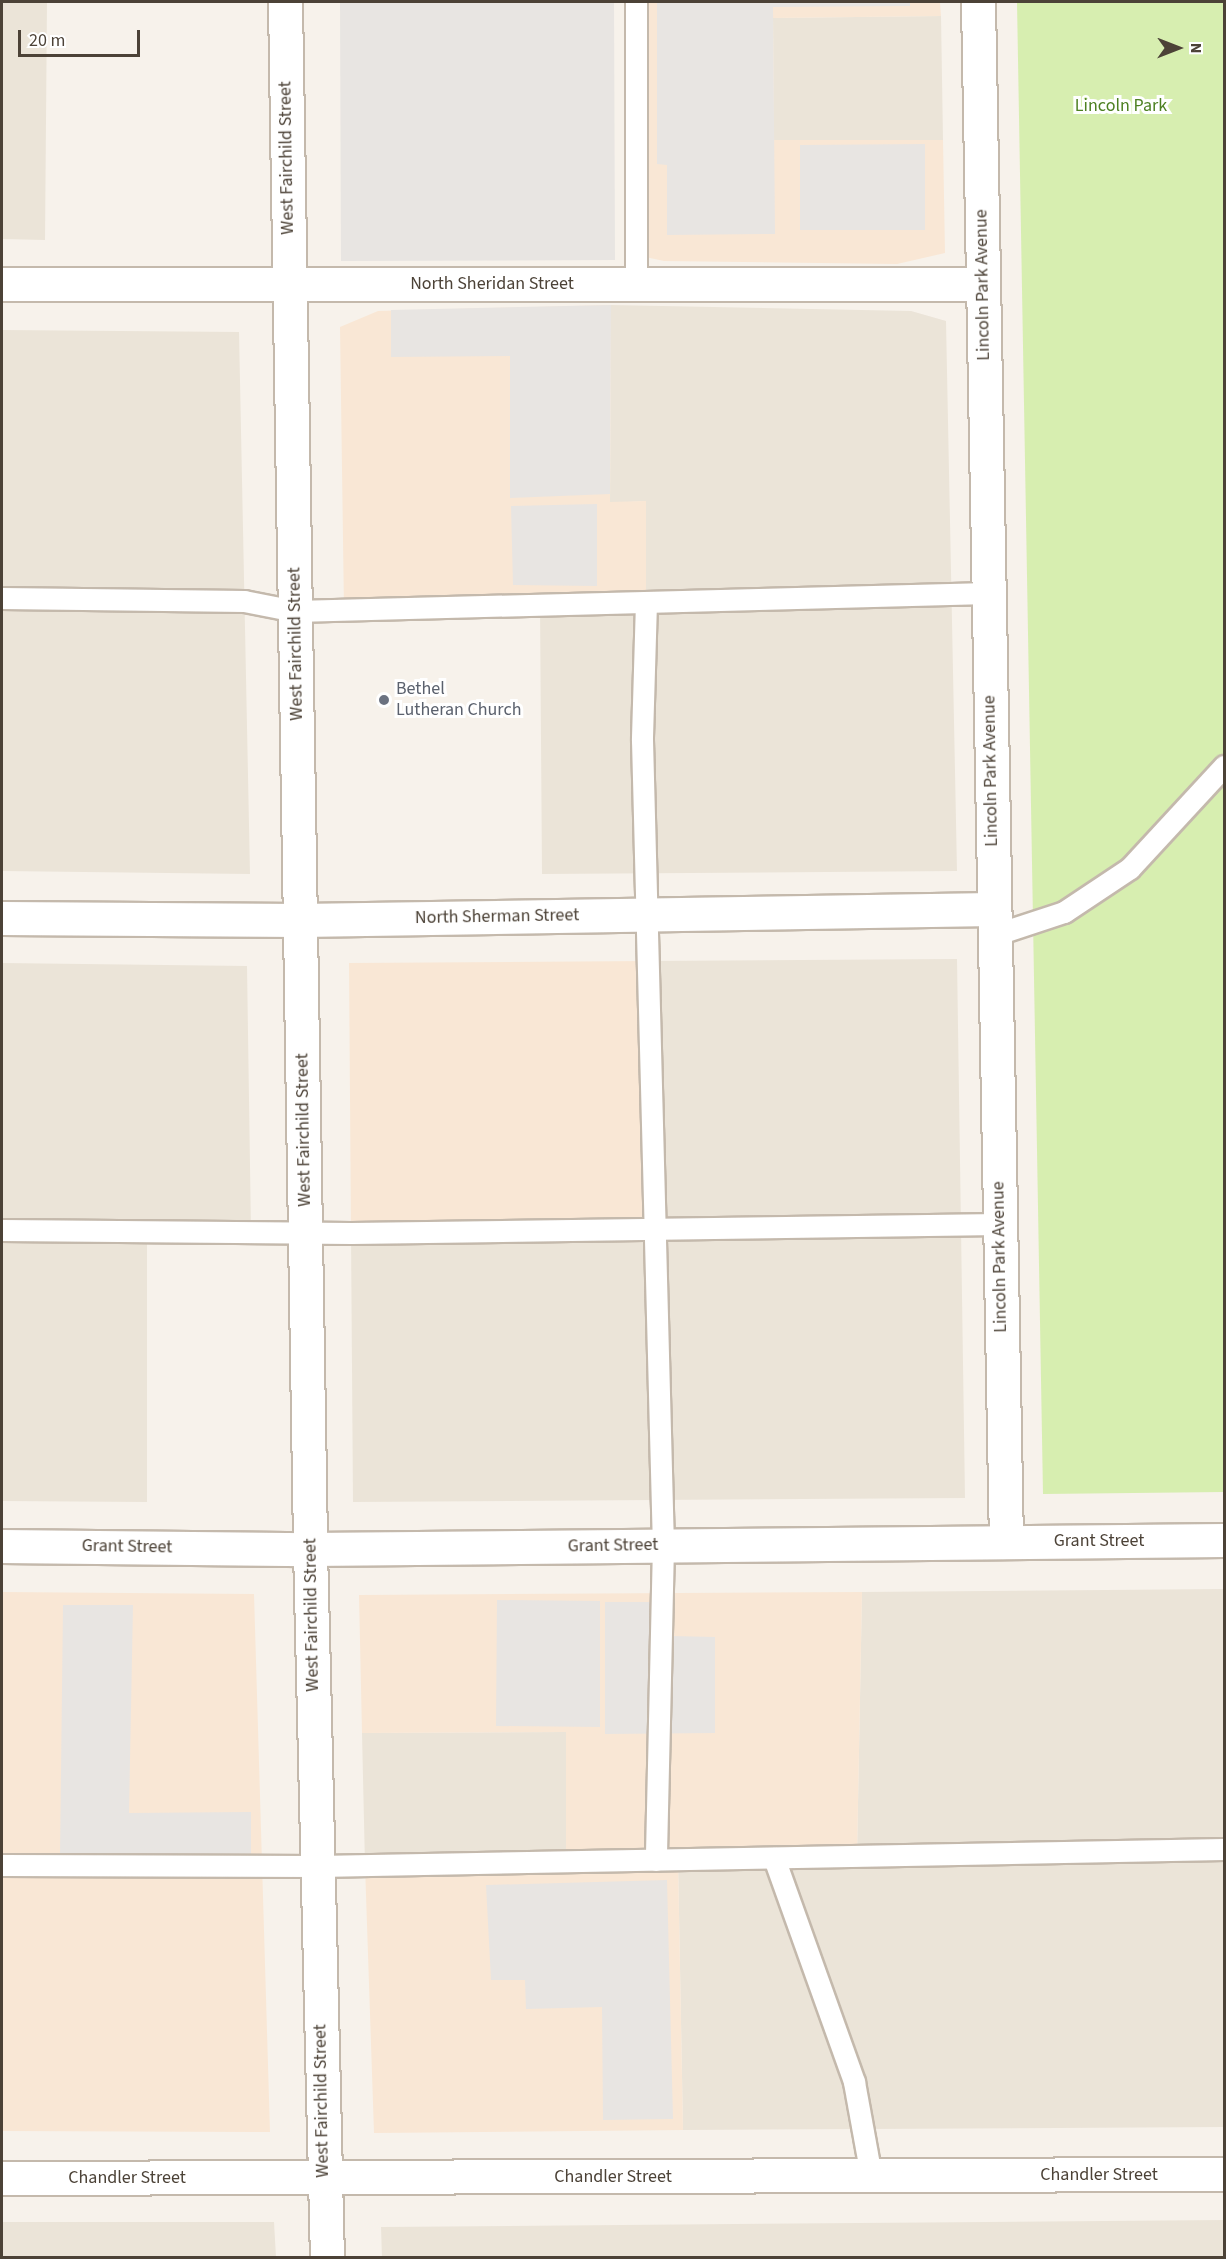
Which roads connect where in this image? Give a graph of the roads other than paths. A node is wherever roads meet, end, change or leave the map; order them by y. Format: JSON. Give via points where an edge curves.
{"nodes":[{"id":1,"x":285,"y":2,"type":"edge"},
{"id":2,"x":636,"y":2,"type":"edge"},
{"id":3,"x":978,"y":2,"type":"edge"},
{"id":4,"x":2,"y":284,"type":"edge"},
{"id":5,"x":636,"y":284,"type":"junction"},
{"id":6,"x":983,"y":284,"type":"junction"},
{"id":7,"x":288,"y":285,"type":"junction"},
{"id":8,"x":988,"y":593,"type":"junction"},
{"id":9,"x":2,"y":598,"type":"edge"},
{"id":10,"x":646,"y":602,"type":"junction"},
{"id":11,"x":295,"y":610,"type":"junction"},
{"id":12,"x":1224,"y":766,"type":"edge"},
{"id":13,"x":646,"y":914,"type":"junction"},
{"id":14,"x":2,"y":918,"type":"edge"},
{"id":15,"x":300,"y":920,"type":"junction"},
{"id":16,"x":994,"y":922,"type":"junction"},
{"id":17,"x":999,"y":1224,"type":"junction"},
{"id":18,"x":652,"y":1229,"type":"junction"},
{"id":19,"x":2,"y":1230,"type":"edge"},
{"id":20,"x":306,"y":1233,"type":"junction"},
{"id":21,"x":1224,"y":1540,"type":"edge"},
{"id":22,"x":1006,"y":1541,"type":"junction"},
{"id":23,"x":663,"y":1545,"type":"junction"},
{"id":24,"x":2,"y":1546,"type":"edge"},
{"id":25,"x":310,"y":1549,"type":"junction"},
{"id":26,"x":1224,"y":1850,"type":"edge"},
{"id":27,"x":774,"y":1858,"type":"junction"},
{"id":28,"x":656,"y":1860,"type":"junction"},
{"id":29,"x":2,"y":1865,"type":"edge"},
{"id":30,"x":318,"y":1866,"type":"junction"},
{"id":31,"x":1224,"y":2174,"type":"edge"},
{"id":32,"x":871,"y":2176,"type":"junction"},
{"id":33,"x":2,"y":2178,"type":"edge"},
{"id":34,"x":323,"y":2179,"type":"junction"},
{"id":35,"x":327,"y":2258,"type":"edge"}],
"edges":[{"from":1,"to":7,"type":"street","name":"West Fairchild Street"},
{"from":2,"to":5,"type":"lane"},
{"from":3,"to":6,"type":"street","name":"Lincoln Park Avenue"},
{"from":4,"to":7,"type":"street","name":"North Sheridan Street"},
{"from":5,"to":6,"type":"street","name":"North Sheridan Street"},
{"from":5,"to":7,"type":"street","name":"North Sheridan Street"},
{"from":6,"to":8,"type":"street","name":"Lincoln Park Avenue"},
{"from":7,"to":11,"type":"street","name":"West Fairchild Street"},
{"from":8,"to":10,"type":"lane"},
{"from":8,"to":16,"type":"street","name":"Lincoln Park Avenue"},
{"from":9,"to":11,"type":"lane","via":[[244,601]]},
{"from":10,"to":11,"type":"lane"},
{"from":10,"to":13,"type":"lane","via":[[642,740]]},
{"from":11,"to":15,"type":"street","name":"West Fairchild Street"},
{"from":12,"to":16,"type":"lane","via":[[1130,868],[1064,912]]},
{"from":13,"to":15,"type":"street","name":"North Sherman Street"},
{"from":13,"to":16,"type":"street","name":"North Sherman Street"},
{"from":13,"to":18,"type":"lane"},
{"from":14,"to":15,"type":"street","name":"North Sherman Street"},
{"from":15,"to":20,"type":"street","name":"West Fairchild Street"},
{"from":16,"to":17,"type":"street","name":"Lincoln Park Avenue"},
{"from":17,"to":18,"type":"lane"},
{"from":17,"to":22,"type":"street","name":"Lincoln Park Avenue"},
{"from":18,"to":20,"type":"lane"},
{"from":18,"to":23,"type":"lane"},
{"from":19,"to":20,"type":"lane"},
{"from":20,"to":25,"type":"street","name":"West Fairchild Street"},
{"from":21,"to":22,"type":"street","name":"Grant Street"},
{"from":22,"to":23,"type":"street","name":"Grant Street"},
{"from":23,"to":25,"type":"street","name":"Grant Street"},
{"from":23,"to":28,"type":"lane"},
{"from":24,"to":25,"type":"street","name":"Grant Street"},
{"from":25,"to":30,"type":"street","name":"West Fairchild Street"},
{"from":26,"to":27,"type":"lane"},
{"from":27,"to":28,"type":"lane"},
{"from":27,"to":32,"type":"lane","via":[[854,2082]]},
{"from":28,"to":30,"type":"lane"},
{"from":29,"to":30,"type":"lane"},
{"from":30,"to":34,"type":"street","name":"West Fairchild Street"},
{"from":31,"to":32,"type":"street","name":"Chandler Street"},
{"from":32,"to":34,"type":"street","name":"Chandler Street"},
{"from":33,"to":34,"type":"street","name":"Chandler Street"},
{"from":34,"to":35,"type":"street","name":"West Fairchild Street"}]}
